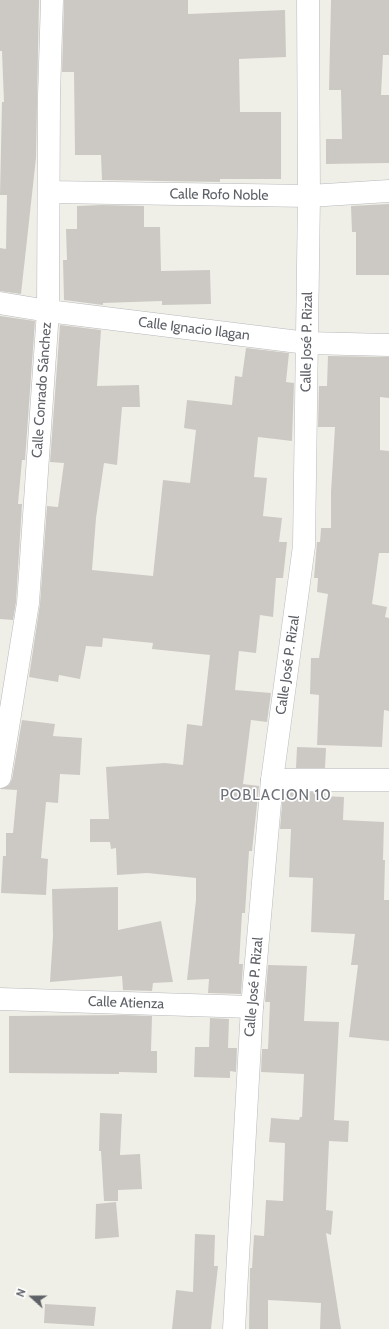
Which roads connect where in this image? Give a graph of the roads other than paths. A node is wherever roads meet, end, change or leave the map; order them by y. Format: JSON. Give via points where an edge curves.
{"nodes":[{"id":1,"x":52,"y":0,"type":"edge"},
{"id":2,"x":308,"y":0,"type":"edge"},
{"id":3,"x":389,"y":191,"type":"edge"},
{"id":4,"x":49,"y":192,"type":"junction"},
{"id":5,"x":309,"y":196,"type":"junction"},
{"id":6,"x":0,"y":303,"type":"edge"},
{"id":7,"x":48,"y":311,"type":"junction"},
{"id":8,"x":307,"y":343,"type":"junction"},
{"id":9,"x":389,"y":345,"type":"edge"},
{"id":10,"x":0,"y":777,"type":"edge"},
{"id":11,"x":272,"y":780,"type":"junction"},
{"id":12,"x":389,"y":780,"type":"edge"},
{"id":13,"x":0,"y":998,"type":"edge"},
{"id":14,"x":252,"y":1007,"type":"junction"},
{"id":15,"x":234,"y":1329,"type":"edge"}],
"edges":[{"from":1,"to":4,"type":"street","name":"Calle Conrado Sánchez"},
{"from":2,"to":5,"type":"street","name":"Calle José P. Rizal"},
{"from":3,"to":5,"type":"street","name":"Calle Rofo Noble"},
{"from":4,"to":5,"type":"street","name":"Calle Rofo Noble"},
{"from":4,"to":7,"type":"street","name":"Calle Conrado Sánchez"},
{"from":5,"to":8,"type":"street","name":"Calle José P. Rizal"},
{"from":6,"to":7,"type":"street","name":"Calle Ignacio Ilagan"},
{"from":7,"to":8,"type":"street","name":"Calle Ignacio Ilagan"},
{"from":7,"to":10,"type":"street","name":"Calle Conrado Sánchez","via":[[28,603]]},
{"from":8,"to":9,"type":"street","name":"Calle Ignacio Ilagan"},
{"from":8,"to":11,"type":"street","name":"Calle José P. Rizal","via":[[304,546]]},
{"from":11,"to":12,"type":"street"},
{"from":11,"to":14,"type":"street","name":"Calle José P. Rizal"},
{"from":13,"to":14,"type":"street","name":"Calle Atienza"},
{"from":14,"to":15,"type":"street","name":"Calle José P. Rizal"}]}
